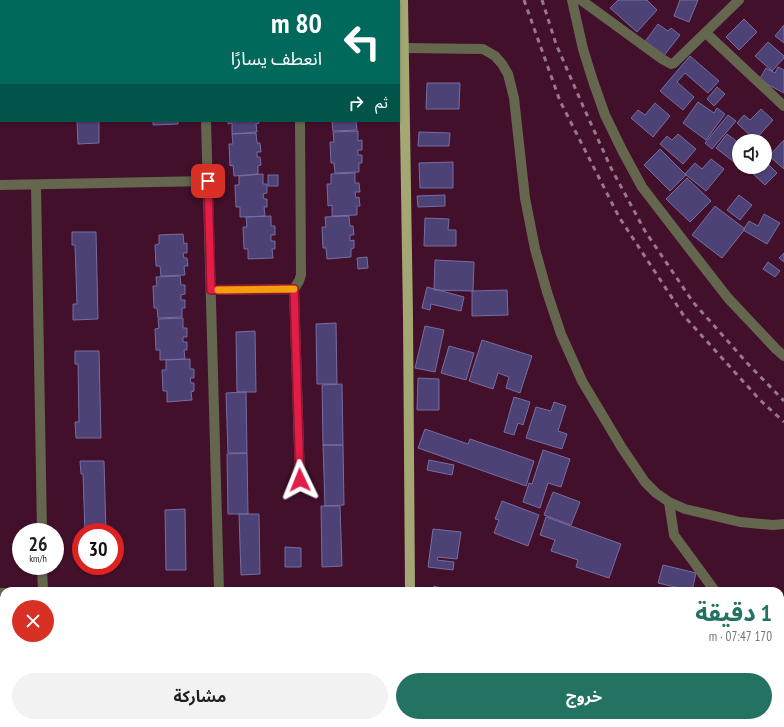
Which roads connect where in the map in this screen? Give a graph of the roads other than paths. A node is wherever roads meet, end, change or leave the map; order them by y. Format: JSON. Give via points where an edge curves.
{"nodes":[{"id":1,"x":403,"y":0,"type":"edge"},
{"id":2,"x":572,"y":0,"type":"edge"},
{"id":3,"x":581,"y":0,"type":"edge"},
{"id":4,"x":739,"y":0,"type":"edge"},
{"id":5,"x":706,"y":33,"type":"junction"},
{"id":6,"x":404,"y":48,"type":"junction"},
{"id":7,"x":784,"y":106,"type":"edge"},
{"id":8,"x":206,"y":122,"type":"edge"},
{"id":9,"x":300,"y":122,"type":"edge"},
{"id":10,"x":208,"y":181,"type":"junction"},
{"id":11,"x":0,"y":185,"type":"edge"},
{"id":12,"x":36,"y":185,"type":"junction"},
{"id":13,"x":294,"y":289,"type":"junction"},
{"id":14,"x":211,"y":290,"type":"junction"},
{"id":15,"x":784,"y":356,"type":"edge"},
{"id":16,"x":300,"y":480,"type":"dead end"},
{"id":17,"x":669,"y":502,"type":"junction"},
{"id":18,"x":42,"y":523,"type":"edge"},
{"id":19,"x":784,"y":524,"type":"edge"},
{"id":20,"x":42,"y":575,"type":"edge"},
{"id":21,"x":43,"y":587,"type":"edge"},
{"id":22,"x":219,"y":587,"type":"edge"},
{"id":23,"x":409,"y":587,"type":"edge"},
{"id":24,"x":712,"y":587,"type":"edge"}],
"edges":[{"from":1,"to":6,"type":"main road"},
{"from":2,"to":15,"type":"street","via":[[583,49],[605,115],[642,186],[728,298]]},
{"from":3,"to":5,"type":"street","via":[[670,64]]},
{"from":4,"to":5,"type":"street"},
{"from":5,"to":7,"type":"street"},
{"from":6,"to":17,"type":"street","via":[[483,49],[502,64],[508,74],[514,98],[525,198],[534,249],[561,334],[582,381],[622,448],[645,482]]},
{"from":6,"to":23,"type":"main road"},
{"from":8,"to":10,"type":"street"},
{"from":9,"to":13,"type":"street","via":[[301,275]]},
{"from":10,"to":12,"type":"street"},
{"from":10,"to":14,"type":"street"},
{"from":11,"to":12,"type":"street"},
{"from":12,"to":18,"type":"street"},
{"from":13,"to":14,"type":"street"},
{"from":13,"to":16,"type":"street"},
{"from":14,"to":22,"type":"street"},
{"from":17,"to":19,"type":"street","via":[[685,509],[740,522]]},
{"from":17,"to":24,"type":"street","via":[[674,535]]},
{"from":20,"to":21,"type":"street"}]}
